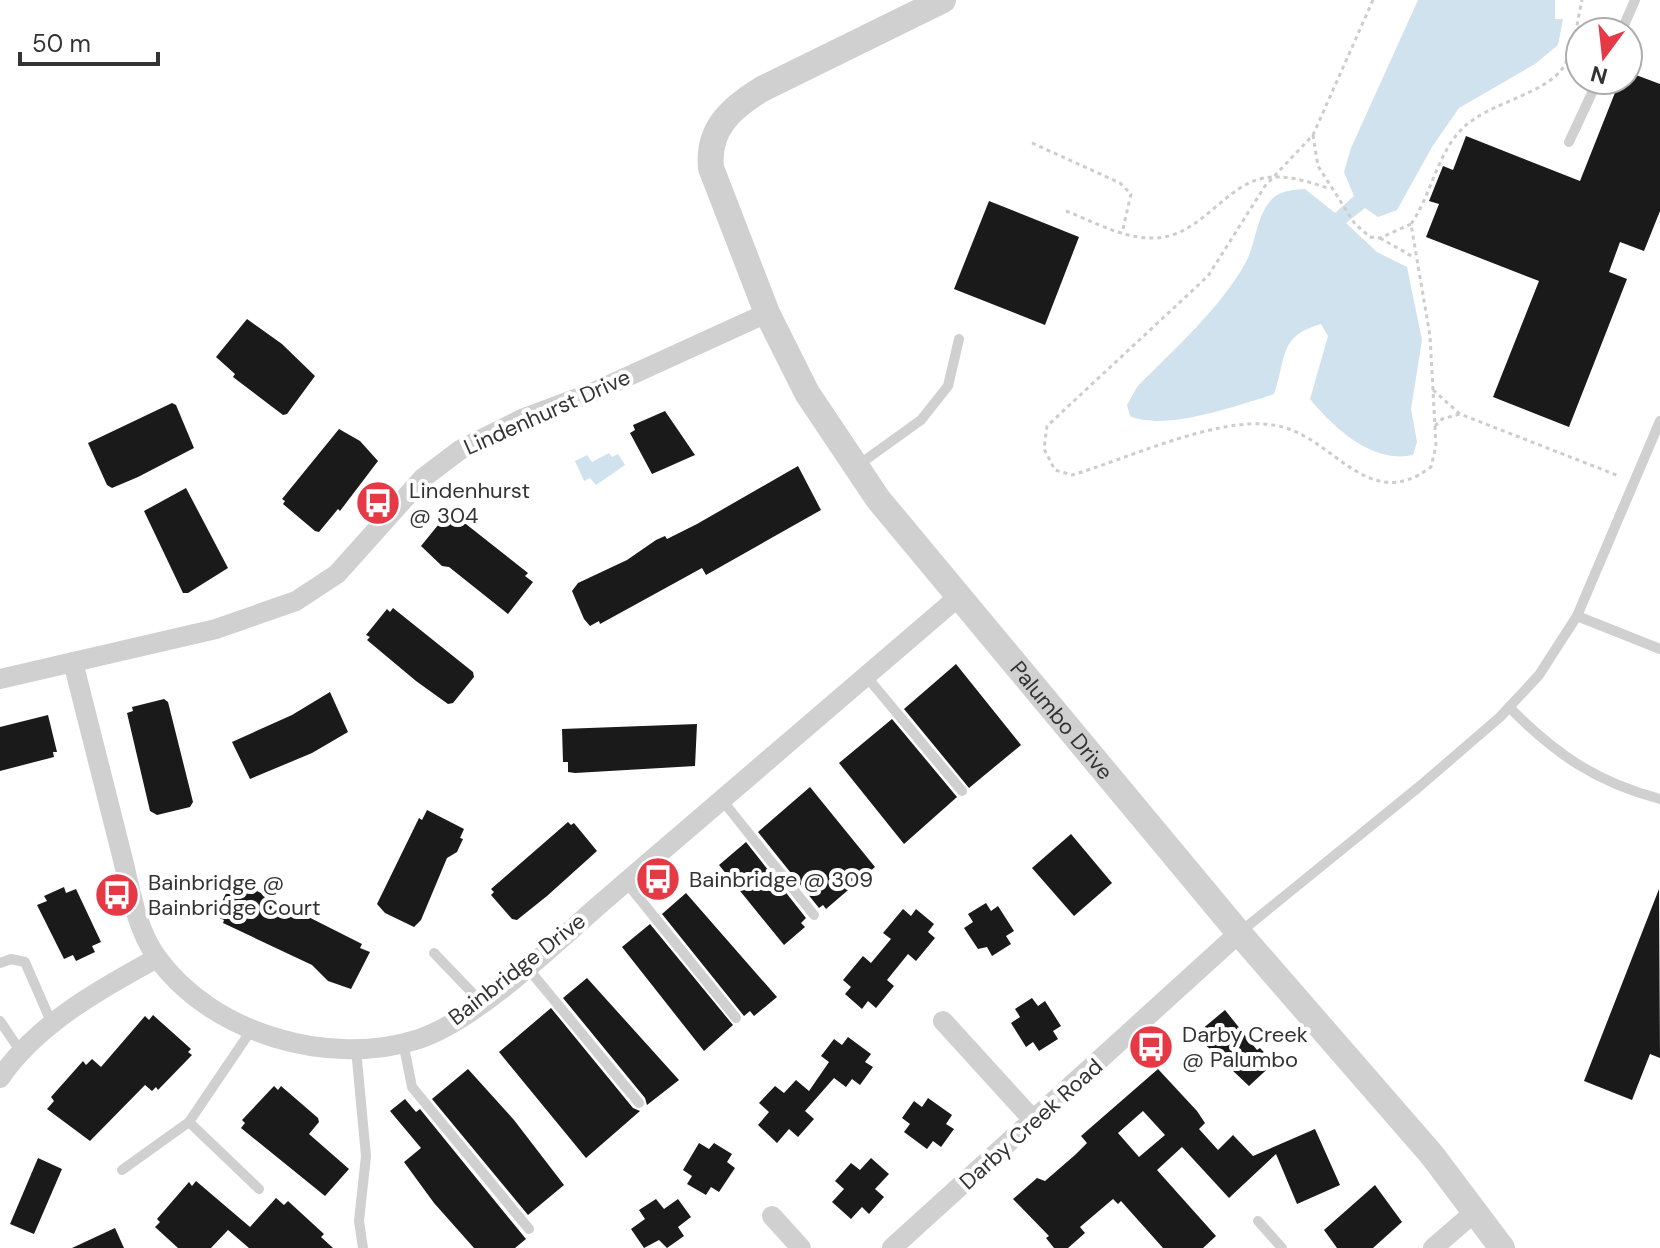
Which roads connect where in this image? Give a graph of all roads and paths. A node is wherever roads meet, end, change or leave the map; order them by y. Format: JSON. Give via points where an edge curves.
{"nodes":[{"id":1,"x":943,"y":0,"type":"edge"},
{"id":2,"x":1373,"y":0,"type":"edge"},
{"id":3,"x":1582,"y":0,"type":"edge"},
{"id":4,"x":1591,"y":96,"type":"edge"},
{"id":5,"x":1313,"y":135,"type":"junction"},
{"id":6,"x":1569,"y":142,"type":"dead end"},
{"id":7,"x":1032,"y":143,"type":"dead end"},
{"id":8,"x":1272,"y":177,"type":"junction"},
{"id":9,"x":1330,"y":189,"type":"junction"},
{"id":10,"x":1066,"y":211,"type":"dead end"},
{"id":11,"x":1411,"y":224,"type":"junction"},
{"id":12,"x":1122,"y":233,"type":"junction"},
{"id":13,"x":1380,"y":238,"type":"junction"},
{"id":14,"x":1415,"y":258,"type":"junction"},
{"id":15,"x":767,"y":313,"type":"junction"},
{"id":16,"x":959,"y":339,"type":"dead end"},
{"id":17,"x":1433,"y":390,"type":"junction"},
{"id":18,"x":1460,"y":414,"type":"junction"},
{"id":19,"x":1660,"y":421,"type":"edge"},
{"id":20,"x":1435,"y":426,"type":"junction"},
{"id":21,"x":856,"y":467,"type":"junction"},
{"id":22,"x":1634,"y":482,"type":"junction"},
{"id":23,"x":957,"y":598,"type":"junction"},
{"id":24,"x":1577,"y":616,"type":"junction"},
{"id":25,"x":1660,"y":649,"type":"edge"},
{"id":26,"x":73,"y":662,"type":"junction"},
{"id":27,"x":866,"y":676,"type":"junction"},
{"id":28,"x":0,"y":679,"type":"edge"},
{"id":29,"x":1509,"y":707,"type":"junction"},
{"id":30,"x":962,"y":791,"type":"dead end"},
{"id":31,"x":1660,"y":799,"type":"edge"},
{"id":32,"x":722,"y":800,"type":"junction"},
{"id":33,"x":626,"y":882,"type":"junction"},
{"id":34,"x":814,"y":915,"type":"dead end"},
{"id":35,"x":1239,"y":933,"type":"junction"},
{"id":36,"x":434,"y":953,"type":"dead end"},
{"id":37,"x":157,"y":958,"type":"junction"},
{"id":38,"x":0,"y":963,"type":"edge"},
{"id":39,"x":526,"y":966,"type":"junction"},
{"id":40,"x":481,"y":1002,"type":"junction"},
{"id":41,"x":736,"y":1018,"type":"dead end"},
{"id":42,"x":0,"y":1021,"type":"edge"},
{"id":43,"x":943,"y":1021,"type":"dead end"},
{"id":44,"x":52,"y":1025,"type":"junction"},
{"id":45,"x":252,"y":1029,"type":"junction"},
{"id":46,"x":403,"y":1042,"type":"junction"},
{"id":47,"x":356,"y":1049,"type":"junction"},
{"id":48,"x":21,"y":1052,"type":"junction"},
{"id":49,"x":0,"y":1078,"type":"edge"},
{"id":50,"x":639,"y":1103,"type":"dead end"},
{"id":51,"x":1034,"y":1121,"type":"junction"},
{"id":52,"x":189,"y":1122,"type":"junction"},
{"id":53,"x":122,"y":1170,"type":"dead end"},
{"id":54,"x":259,"y":1189,"type":"dead end"},
{"id":55,"x":1476,"y":1211,"type":"junction"},
{"id":56,"x":772,"y":1216,"type":"dead end"},
{"id":57,"x":1258,"y":1221,"type":"dead end"},
{"id":58,"x":529,"y":1229,"type":"dead end"},
{"id":59,"x":902,"y":1245,"type":"edge"},
{"id":60,"x":1500,"y":1247,"type":"edge"},
{"id":61,"x":363,"y":1248,"type":"edge"},
{"id":62,"x":801,"y":1248,"type":"edge"},
{"id":63,"x":1282,"y":1248,"type":"edge"},
{"id":64,"x":1433,"y":1248,"type":"edge"}],
"edges":[{"from":1,"to":15,"type":"street","name":"Palumbo Drive","via":[[762,89],[738,103],[720,123],[711,168]]},
{"from":2,"to":5,"type":"path"},
{"from":3,"to":11,"type":"path","via":[[1563,69],[1464,127],[1447,147]]},
{"from":4,"to":6,"type":"lane"},
{"from":5,"to":8,"type":"path"},
{"from":5,"to":9,"type":"path","via":[[1318,166]]},
{"from":7,"to":12,"type":"path","via":[[1120,183],[1131,194]]},
{"from":8,"to":9,"type":"path"},
{"from":8,"to":12,"type":"path","via":[[1250,183],[1180,232],[1151,238]]},
{"from":8,"to":20,"type":"path","via":[[1208,276],[1047,426],[1044,449],[1055,470],[1072,475],[1243,424],[1274,425],[1299,433],[1346,465],[1390,484],[1413,481],[1431,467]]},
{"from":9,"to":13,"type":"path","via":[[1355,224],[1370,237]]},
{"from":10,"to":12,"type":"path"},
{"from":11,"to":13,"type":"path"},
{"from":11,"to":14,"type":"path"},
{"from":13,"to":14,"type":"path"},
{"from":14,"to":17,"type":"path","via":[[1424,282]]},
{"from":15,"to":21,"type":"street","name":"Palumbo Drive","via":[[807,393]]},
{"from":15,"to":26,"type":"street","name":"Lindenhurst Drive","via":[[460,450],[423,478],[337,574],[296,601],[246,621]]},
{"from":16,"to":21,"type":"lane","via":[[948,386],[921,420]]},
{"from":17,"to":18,"type":"path"},
{"from":17,"to":20,"type":"path"},
{"from":18,"to":20,"type":"path"},
{"from":18,"to":22,"type":"path"},
{"from":19,"to":22,"type":"lane"},
{"from":21,"to":23,"type":"street","name":"Palumbo Drive"},
{"from":22,"to":24,"type":"lane"},
{"from":23,"to":27,"type":"street","name":"Bainbridge Drive"},
{"from":23,"to":35,"type":"street","name":"Palumbo Drive"},
{"from":24,"to":25,"type":"lane"},
{"from":24,"to":29,"type":"lane","via":[[1539,675]]},
{"from":26,"to":28,"type":"street","name":"Lindenhurst Drive"},
{"from":26,"to":37,"type":"street","name":"Bainbridge Drive","via":[[130,892]]},
{"from":27,"to":30,"type":"lane"},
{"from":27,"to":32,"type":"street","name":"Bainbridge Drive"},
{"from":29,"to":31,"type":"lane","via":[[1568,760],[1593,775]]},
{"from":29,"to":35,"type":"lane"},
{"from":32,"to":33,"type":"street","name":"Bainbridge Drive"},
{"from":32,"to":34,"type":"lane"},
{"from":33,"to":39,"type":"street","name":"Bainbridge Drive"},
{"from":33,"to":41,"type":"lane"},
{"from":35,"to":51,"type":"street","name":"Darby Creek Road"},
{"from":35,"to":55,"type":"street","name":"Palumbo Drive"},
{"from":36,"to":40,"type":"lane"},
{"from":37,"to":44,"type":"street"},
{"from":37,"to":45,"type":"street","name":"Bainbridge Drive","via":[[207,1005]]},
{"from":38,"to":44,"type":"lane","via":[[25,962]]},
{"from":39,"to":40,"type":"street","name":"Bainbridge Drive"},
{"from":39,"to":50,"type":"lane"},
{"from":40,"to":46,"type":"street","name":"Bainbridge Drive","via":[[461,1018]]},
{"from":42,"to":48,"type":"lane"},
{"from":43,"to":51,"type":"street"},
{"from":44,"to":48,"type":"street"},
{"from":45,"to":47,"type":"street","name":"Bainbridge Drive","via":[[300,1045]]},
{"from":45,"to":52,"type":"lane"},
{"from":46,"to":47,"type":"street","name":"Bainbridge Drive"},
{"from":46,"to":58,"type":"lane","via":[[412,1087]]},
{"from":47,"to":61,"type":"lane","via":[[366,1156],[359,1221]]},
{"from":48,"to":49,"type":"street"},
{"from":51,"to":59,"type":"street","name":"Darby Creek Road"},
{"from":52,"to":53,"type":"lane"},
{"from":52,"to":54,"type":"lane"},
{"from":55,"to":60,"type":"street","name":"Palumbo Drive"},
{"from":55,"to":64,"type":"street"},
{"from":56,"to":62,"type":"street"},
{"from":57,"to":63,"type":"lane"}]}
